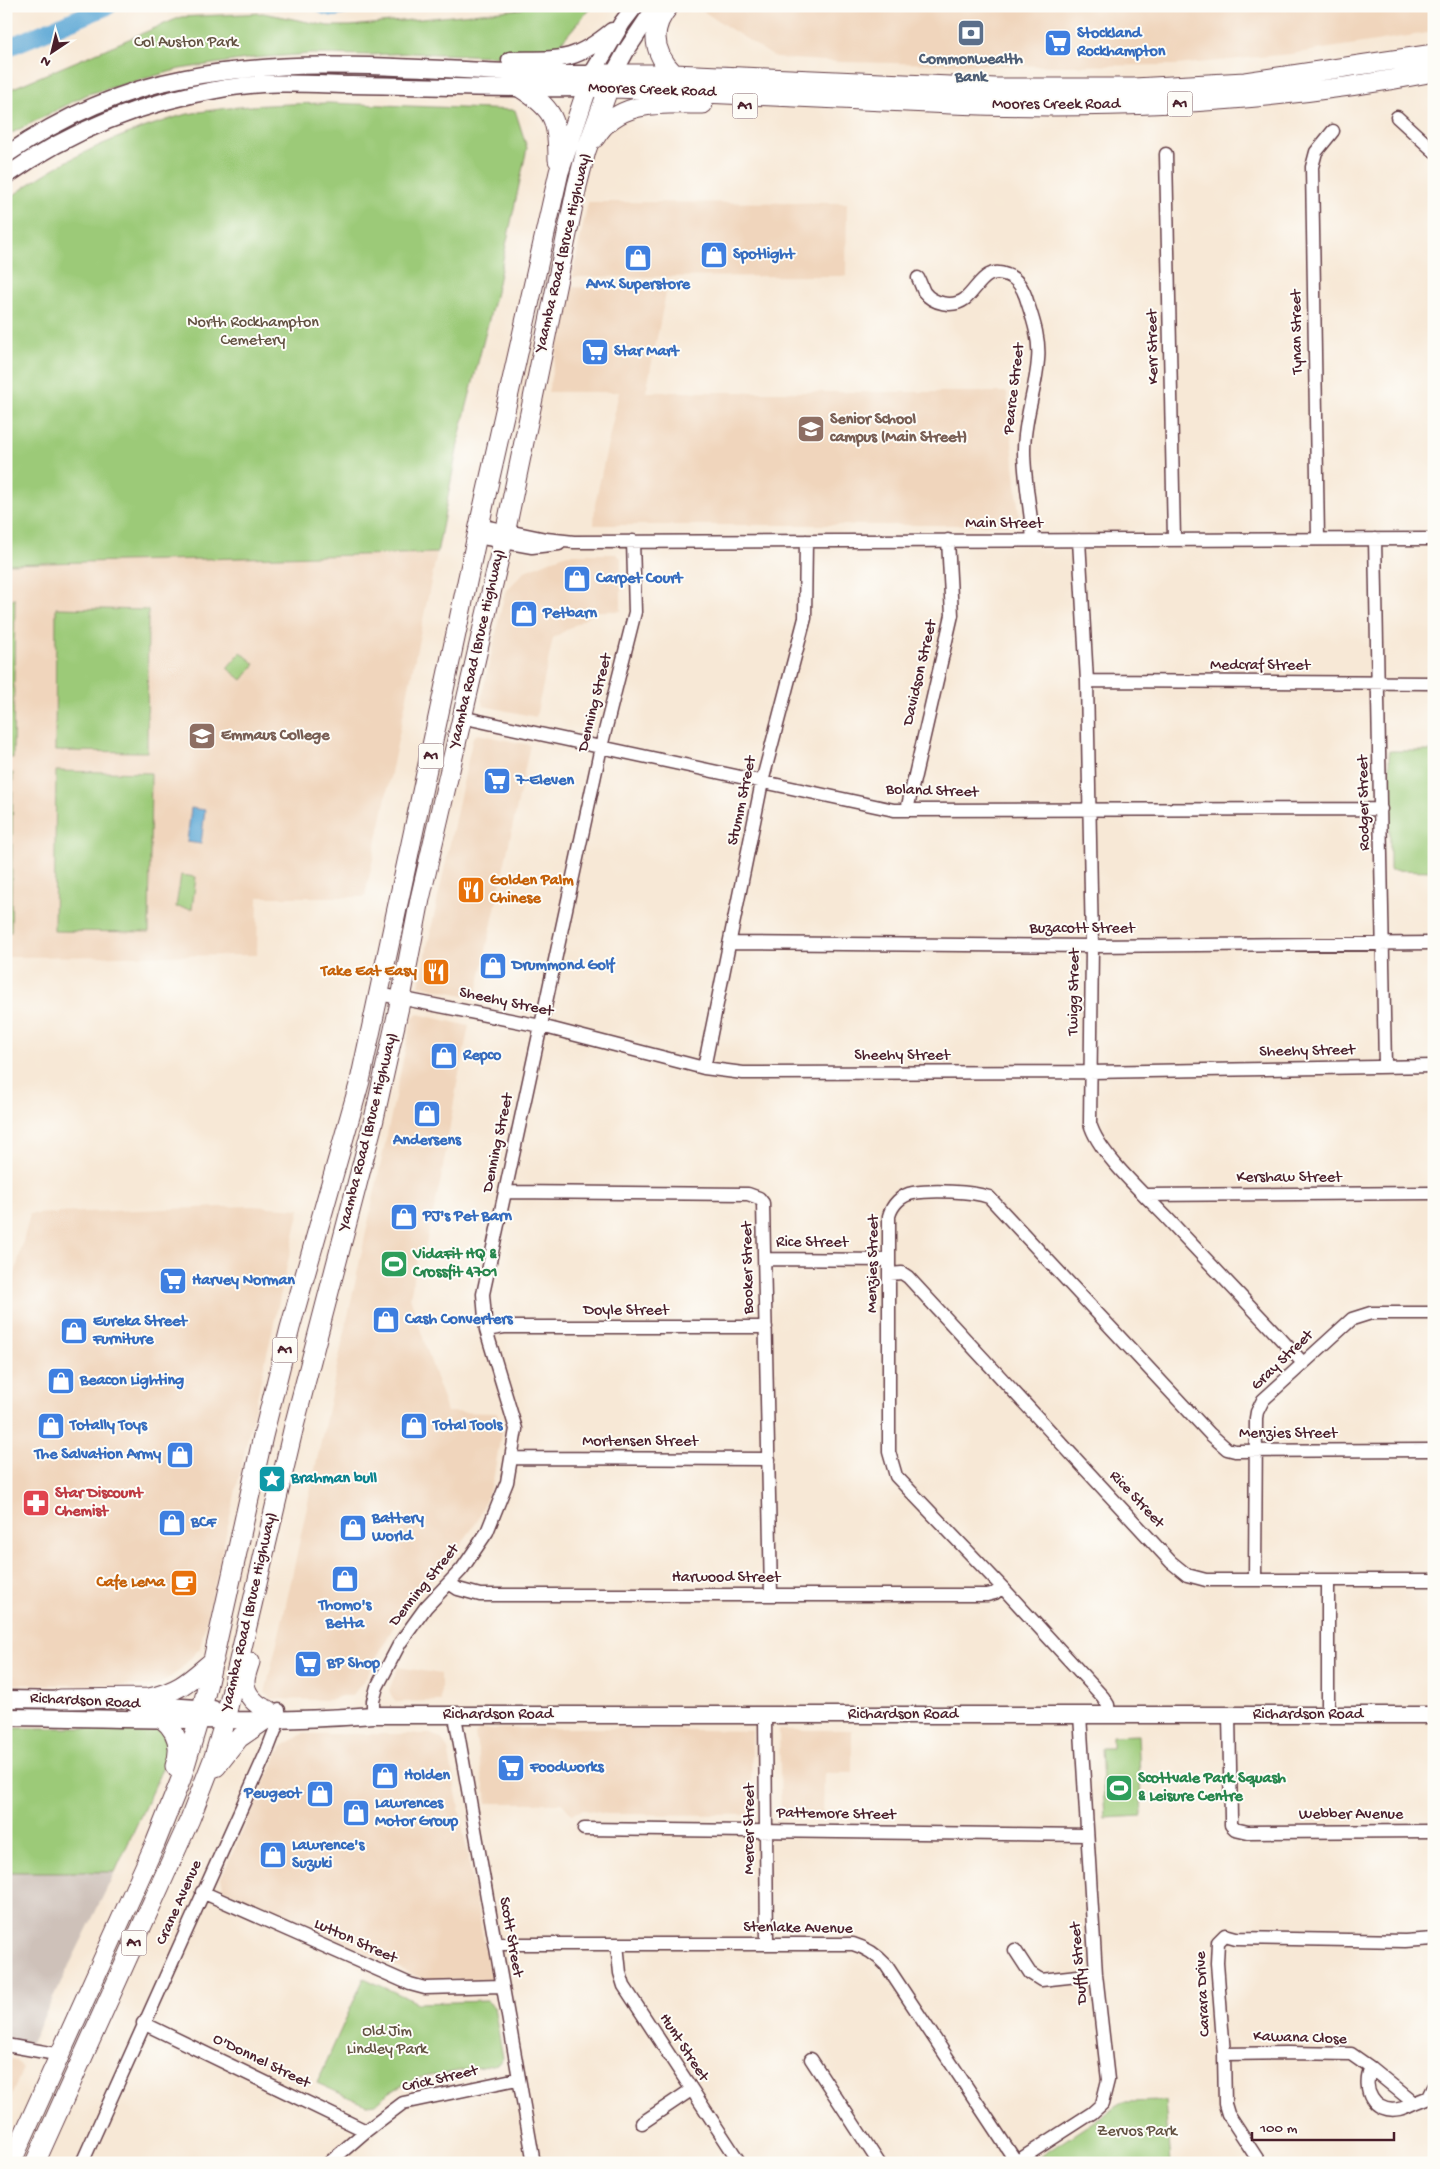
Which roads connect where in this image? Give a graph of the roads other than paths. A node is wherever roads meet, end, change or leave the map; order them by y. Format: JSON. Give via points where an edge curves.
{"nodes":[{"id":1,"x":635,"y":6,"type":"edge"},
{"id":2,"x":656,"y":6,"type":"edge"},
{"id":3,"x":669,"y":6,"type":"edge"},
{"id":4,"x":622,"y":23,"type":"junction"},
{"id":5,"x":1434,"y":54,"type":"edge"},
{"id":6,"x":440,"y":68,"type":"junction"},
{"id":7,"x":1434,"y":72,"type":"edge"},
{"id":8,"x":674,"y":74,"type":"junction"},
{"id":9,"x":611,"y":80,"type":"junction"},
{"id":10,"x":589,"y":81,"type":"junction"},
{"id":11,"x":519,"y":87,"type":"junction"},
{"id":12,"x":924,"y":103,"type":"junction"},
{"id":13,"x":1396,"y":117,"type":"dead end"},
{"id":14,"x":1334,"y":131,"type":"dead end"},
{"id":15,"x":586,"y":151,"type":"junction"},
{"id":16,"x":1434,"y":151,"type":"edge"},
{"id":17,"x":1166,"y":154,"type":"dead end"},
{"id":18,"x":6,"y":155,"type":"edge"},
{"id":19,"x":559,"y":172,"type":"junction"},
{"id":20,"x":6,"y":176,"type":"edge"},
{"id":21,"x":918,"y":278,"type":"dead end"},
{"id":22,"x":478,"y":531,"type":"junction"},
{"id":23,"x":504,"y":537,"type":"junction"},
{"id":24,"x":1174,"y":539,"type":"junction"},
{"id":25,"x":1318,"y":539,"type":"junction"},
{"id":26,"x":1375,"y":539,"type":"junction"},
{"id":27,"x":1434,"y":539,"type":"edge"},
{"id":28,"x":948,"y":540,"type":"junction"},
{"id":29,"x":1033,"y":540,"type":"junction"},
{"id":30,"x":1079,"y":540,"type":"junction"},
{"id":31,"x":633,"y":541,"type":"junction"},
{"id":32,"x":806,"y":541,"type":"junction"},
{"id":33,"x":1087,"y":681,"type":"junction"},
{"id":34,"x":1379,"y":683,"type":"junction"},
{"id":35,"x":1434,"y":683,"type":"edge"},
{"id":36,"x":462,"y":717,"type":"junction"},
{"id":37,"x":601,"y":747,"type":"junction"},
{"id":38,"x":762,"y":782,"type":"junction"},
{"id":39,"x":1381,"y":809,"type":"junction"},
{"id":40,"x":907,"y":810,"type":"junction"},
{"id":41,"x":1089,"y":810,"type":"junction"},
{"id":42,"x":730,"y":943,"type":"junction"},
{"id":43,"x":1434,"y":943,"type":"edge"},
{"id":44,"x":1382,"y":944,"type":"junction"},
{"id":45,"x":1092,"y":946,"type":"junction"},
{"id":46,"x":379,"y":994,"type":"junction"},
{"id":47,"x":401,"y":998,"type":"junction"},
{"id":48,"x":541,"y":1026,"type":"junction"},
{"id":49,"x":1434,"y":1066,"type":"edge"},
{"id":50,"x":1385,"y":1067,"type":"junction"},
{"id":51,"x":704,"y":1068,"type":"junction"},
{"id":52,"x":1090,"y":1072,"type":"junction"},
{"id":53,"x":505,"y":1192,"type":"junction"},
{"id":54,"x":1434,"y":1193,"type":"edge"},
{"id":55,"x":1145,"y":1194,"type":"junction"},
{"id":56,"x":765,"y":1259,"type":"junction"},
{"id":57,"x":889,"y":1260,"type":"junction"},
{"id":58,"x":890,"y":1274,"type":"junction"},
{"id":59,"x":1434,"y":1313,"type":"edge"},
{"id":60,"x":766,"y":1327,"type":"junction"},
{"id":61,"x":486,"y":1330,"type":"junction"},
{"id":62,"x":1303,"y":1363,"type":"junction"},
{"id":63,"x":1256,"y":1450,"type":"junction"},
{"id":64,"x":1434,"y":1450,"type":"edge"},
{"id":65,"x":512,"y":1458,"type":"junction"},
{"id":66,"x":769,"y":1459,"type":"junction"},
{"id":67,"x":1255,"y":1580,"type":"junction"},
{"id":68,"x":1328,"y":1580,"type":"junction"},
{"id":69,"x":1434,"y":1580,"type":"edge"},
{"id":70,"x":258,"y":1581,"type":"junction"},
{"id":71,"x":449,"y":1583,"type":"junction"},
{"id":72,"x":1002,"y":1587,"type":"junction"},
{"id":73,"x":771,"y":1594,"type":"junction"},
{"id":74,"x":214,"y":1660,"type":"junction"},
{"id":75,"x":6,"y":1699,"type":"edge"},
{"id":76,"x":60,"y":1699,"type":"junction"},
{"id":77,"x":200,"y":1714,"type":"junction"},
{"id":78,"x":226,"y":1715,"type":"junction"},
{"id":79,"x":273,"y":1715,"type":"junction"},
{"id":80,"x":373,"y":1715,"type":"junction"},
{"id":81,"x":765,"y":1715,"type":"junction"},
{"id":82,"x":1080,"y":1715,"type":"junction"},
{"id":83,"x":1110,"y":1715,"type":"junction"},
{"id":84,"x":1229,"y":1715,"type":"junction"},
{"id":85,"x":1328,"y":1715,"type":"junction"},
{"id":86,"x":1434,"y":1715,"type":"edge"},
{"id":87,"x":455,"y":1716,"type":"junction"},
{"id":88,"x":6,"y":1717,"type":"edge"},
{"id":89,"x":161,"y":1718,"type":"junction"},
{"id":90,"x":204,"y":1784,"type":"junction"},
{"id":91,"x":584,"y":1829,"type":"dead end"},
{"id":92,"x":767,"y":1830,"type":"junction"},
{"id":93,"x":1434,"y":1830,"type":"edge"},
{"id":94,"x":1087,"y":1835,"type":"junction"},
{"id":95,"x":155,"y":1844,"type":"junction"},
{"id":96,"x":202,"y":1892,"type":"junction"},
{"id":97,"x":1434,"y":1940,"type":"edge"},
{"id":98,"x":496,"y":1944,"type":"junction"},
{"id":99,"x":617,"y":1944,"type":"junction"},
{"id":100,"x":767,"y":1944,"type":"junction"},
{"id":101,"x":1015,"y":1950,"type":"dead end"},
{"id":102,"x":1096,"y":1974,"type":"junction"},
{"id":103,"x":502,"y":1986,"type":"junction"},
{"id":104,"x":143,"y":2023,"type":"junction"},
{"id":105,"x":6,"y":2045,"type":"edge"},
{"id":106,"x":1224,"y":2054,"type":"junction"},
{"id":107,"x":59,"y":2057,"type":"junction"},
{"id":108,"x":810,"y":2059,"type":"dead end"},
{"id":109,"x":1371,"y":2068,"type":"junction"},
{"id":110,"x":517,"y":2079,"type":"junction"},
{"id":111,"x":1434,"y":2087,"type":"edge"},
{"id":112,"x":691,"y":2090,"type":"junction"},
{"id":113,"x":1414,"y":2103,"type":"junction"},
{"id":114,"x":642,"y":2123,"type":"dead end"},
{"id":115,"x":366,"y":2131,"type":"junction"},
{"id":116,"x":1016,"y":2162,"type":"edge"},
{"id":117,"x":11,"y":2163,"type":"edge"},
{"id":118,"x":35,"y":2163,"type":"edge"},
{"id":119,"x":82,"y":2163,"type":"edge"},
{"id":120,"x":329,"y":2163,"type":"edge"},
{"id":121,"x":534,"y":2163,"type":"edge"},
{"id":122,"x":740,"y":2163,"type":"edge"},
{"id":123,"x":879,"y":2163,"type":"edge"},
{"id":124,"x":1260,"y":2163,"type":"edge"}],
"edges":[{"from":1,"to":4,"type":"main road"},
{"from":2,"to":9,"type":"main road"},
{"from":3,"to":8,"type":"highway","via":[[657,26],[656,42],[661,60]]},
{"from":4,"to":6,"type":"main road","via":[[588,49],[561,60],[511,60]]},
{"from":4,"to":10,"type":"main road"},
{"from":5,"to":8,"type":"highway","name":"Moores Creek Road","number":"A1","via":[[1245,82],[1134,88],[996,88]]},
{"from":6,"to":10,"type":"main road","name":"Moores Creek Road"},
{"from":6,"to":18,"type":"main road","name":"Moores Creek Road","via":[[293,66],[185,78],[96,105],[52,126]]},
{"from":7,"to":12,"type":"highway","name":"Moores Creek Road","number":"A1","via":[[1313,92],[1202,103],[1089,107]]},
{"from":8,"to":9,"type":"highway","name":"Moores Creek Road","number":"A1"},
{"from":9,"to":10,"type":"highway","name":"Moores Creek Road","number":"A1"},
{"from":9,"to":12,"type":"highway","name":"Moores Creek Road","number":"A1"},
{"from":9,"to":15,"type":"highway","name":"Yaamba Road (Bruce Highway)","number":"A1"},
{"from":10,"to":11,"type":"main road","name":"Moores Creek Road"},
{"from":10,"to":19,"type":"highway","name":"Yaamba Road (Bruce Highway)","number":"A1"},
{"from":11,"to":19,"type":"highway","via":[[552,114],[558,142]]},
{"from":11,"to":20,"type":"main road","name":"Moores Creek Road","via":[[282,83],[228,87],[180,96],[125,113],[51,147]]},
{"from":12,"to":15,"type":"highway","number":"A1","via":[[645,105],[622,112],[609,121]]},
{"from":13,"to":16,"type":"street"},
{"from":14,"to":25,"type":"street","name":"Tynan Street","via":[[1316,152],[1312,167]]},
{"from":15,"to":23,"type":"highway","name":"Yaamba Road (Bruce Highway)","number":"A1","via":[[558,268]]},
{"from":17,"to":24,"type":"street","name":"Kerr Street"},
{"from":19,"to":22,"type":"highway","name":"Yaamba Road (Bruce Highway)","number":"A1"},
{"from":21,"to":29,"type":"street","name":"Pearce Street","via":[[930,297],[946,304],[956,304],[965,299],[987,275],[995,273],[1010,276],[1026,296],[1038,350],[1024,437]]},
{"from":22,"to":23,"type":"street","name":"Main Street"},
{"from":22,"to":46,"type":"highway","name":"Yaamba Road (Bruce Highway)","number":"A1"},
{"from":23,"to":31,"type":"street","name":"Main Street","via":[[574,542]]},
{"from":23,"to":36,"type":"highway","name":"Yaamba Road (Bruce Highway)","number":"A1"},
{"from":24,"to":25,"type":"street","name":"Main Street"},
{"from":24,"to":30,"type":"street","name":"Main Street"},
{"from":25,"to":26,"type":"street","name":"Main Street"},
{"from":26,"to":27,"type":"street","name":"Main Street"},
{"from":26,"to":34,"type":"street","name":"Rodger Street"},
{"from":28,"to":29,"type":"street","name":"Main Street"},
{"from":28,"to":32,"type":"street","name":"Main Street"},
{"from":28,"to":40,"type":"street","name":"Davidson Street","via":[[952,615]]},
{"from":29,"to":30,"type":"street","name":"Main Street"},
{"from":30,"to":33,"type":"street","name":"Twigg Street"},
{"from":31,"to":32,"type":"street","name":"Main Street"},
{"from":31,"to":37,"type":"street","name":"Denning Street","via":[[634,612]]},
{"from":32,"to":38,"type":"street","name":"Stumm Street","via":[[805,618]]},
{"from":33,"to":34,"type":"street","name":"Medcraf Street"},
{"from":33,"to":41,"type":"street","name":"Twigg Street"},
{"from":34,"to":35,"type":"street","name":"Medcraf Street"},
{"from":34,"to":39,"type":"street","name":"Rodger Street"},
{"from":36,"to":37,"type":"street","name":"Boland Street"},
{"from":36,"to":47,"type":"highway","name":"Yaamba Road (Bruce Highway)","number":"A1"},
{"from":37,"to":38,"type":"street","name":"Boland Street"},
{"from":37,"to":48,"type":"street","name":"Denning Street"},
{"from":38,"to":40,"type":"street","name":"Boland Street"},
{"from":38,"to":42,"type":"street","name":"Stumm Street"},
{"from":39,"to":41,"type":"street","name":"Boland Street"},
{"from":39,"to":44,"type":"street","name":"Rodger Street"},
{"from":40,"to":41,"type":"street","name":"Boland Street"},
{"from":41,"to":45,"type":"street","name":"Twigg Street"},
{"from":42,"to":45,"type":"street","name":"Buzacott Street"},
{"from":42,"to":51,"type":"street","name":"Stumm Street"},
{"from":43,"to":44,"type":"street","name":"Buzacott Street"},
{"from":44,"to":45,"type":"street","name":"Buzacott Street"},
{"from":44,"to":50,"type":"street","name":"Rodger Street"},
{"from":45,"to":52,"type":"street","name":"Twigg Street"},
{"from":46,"to":47,"type":"street","name":"Sheehy Street"},
{"from":46,"to":74,"type":"highway","name":"Yaamba Road (Bruce Highway)","number":"A1","via":[[360,1082],[263,1436]]},
{"from":47,"to":48,"type":"street","name":"Sheehy Street"},
{"from":47,"to":70,"type":"highway","name":"Yaamba Road (Bruce Highway)","number":"A1","via":[[374,1119],[296,1418]]},
{"from":48,"to":51,"type":"street","name":"Sheehy Street"},
{"from":48,"to":53,"type":"street","name":"Denning Street"},
{"from":49,"to":50,"type":"street","name":"Sheehy Street"},
{"from":50,"to":52,"type":"street","name":"Sheehy Street"},
{"from":51,"to":52,"type":"street","name":"Sheehy Street","via":[[743,1072]]},
{"from":52,"to":55,"type":"street","name":"Twigg Street","via":[[1093,1136]]},
{"from":53,"to":56,"type":"street","name":"Booker Street","via":[[748,1194],[759,1198],[763,1204]]},
{"from":53,"to":61,"type":"street","name":"Denning Street","via":[[483,1294]]},
{"from":54,"to":55,"type":"street","name":"Kershaw Street"},
{"from":55,"to":62,"type":"street","name":"Twigg Street"},
{"from":56,"to":57,"type":"street","name":"Rice Street"},
{"from":56,"to":60,"type":"street","name":"Booker Street"},
{"from":57,"to":58,"type":"street","name":"Menzies Street"},
{"from":57,"to":63,"type":"street","name":"Menzies Street","via":[[888,1216],[904,1196],[912,1193],[973,1192],[989,1197],[1219,1443],[1235,1451]]},
{"from":58,"to":67,"type":"street","name":"Rice Street","via":[[908,1277],[1178,1569],[1198,1579]]},
{"from":58,"to":72,"type":"street","name":"Menzies Street","via":[[891,1465],[896,1476]]},
{"from":59,"to":62,"type":"street","name":"Gray Street","via":[[1362,1314]]},
{"from":60,"to":61,"type":"street","name":"Doyle Street","via":[[504,1327]]},
{"from":60,"to":66,"type":"street","name":"Booker Street"},
{"from":61,"to":65,"type":"street","name":"Denning Street","via":[[516,1429]]},
{"from":62,"to":63,"type":"street","name":"Gray Street","via":[[1258,1407]]},
{"from":63,"to":64,"type":"street","name":"Menzies Street"},
{"from":63,"to":67,"type":"street","name":"Gray Street"},
{"from":65,"to":66,"type":"street","name":"Mortensen Street"},
{"from":65,"to":71,"type":"street","name":"Denning Street","via":[[502,1498],[487,1532]]},
{"from":66,"to":73,"type":"street","name":"Booker Street"},
{"from":67,"to":68,"type":"street","name":"Rice Street"},
{"from":68,"to":69,"type":"street","name":"Rice Street"},
{"from":68,"to":85,"type":"street"},
{"from":70,"to":78,"type":"highway","name":"Yaamba Road (Bruce Highway)","number":"A1"},
{"from":70,"to":79,"type":"highway","via":[[262,1588],[261,1608],[245,1683],[256,1703]]},
{"from":71,"to":73,"type":"street","name":"Harwood Street","via":[[458,1590],[480,1595]]},
{"from":71,"to":80,"type":"street","name":"Denning Street","via":[[426,1607],[400,1643],[377,1687]]},
{"from":72,"to":73,"type":"street","name":"Harwood Street","via":[[987,1595]]},
{"from":72,"to":83,"type":"street","name":"Menzies Street","via":[[1103,1697]]},
{"from":74,"to":76,"type":"highway","via":[[182,1687],[162,1695],[150,1698]]},
{"from":74,"to":77,"type":"highway","name":"Yaamba Road (Bruce Highway)","number":"A1"},
{"from":75,"to":76,"type":"main road","name":"Richardson Road"},
{"from":76,"to":77,"type":"main road","name":"Richardson Road"},
{"from":77,"to":78,"type":"main road","name":"Richardson Road"},
{"from":77,"to":89,"type":"main road","name":"Richardson Road"},
{"from":77,"to":95,"type":"highway","name":"Yaamba Road (Bruce Highway)","number":"A1","via":[[181,1779]]},
{"from":78,"to":79,"type":"main road","name":"Richardson Road"},
{"from":78,"to":90,"type":"highway","name":"Yaamba Road (Bruce Highway)","number":"A1"},
{"from":79,"to":80,"type":"main road","name":"Richardson Road","via":[[320,1710]]},
{"from":79,"to":90,"type":"highway","via":[[249,1729],[232,1745]]},
{"from":79,"to":96,"type":"street","name":"Crane Avenue"},
{"from":80,"to":87,"type":"main road","name":"Richardson Road"},
{"from":81,"to":82,"type":"main road","name":"Richardson Road"},
{"from":81,"to":87,"type":"main road","name":"Richardson Road"},
{"from":81,"to":92,"type":"street","name":"Mercer Street"},
{"from":82,"to":83,"type":"main road","name":"Richardson Road"},
{"from":82,"to":94,"type":"street","name":"Duffy Street"},
{"from":83,"to":84,"type":"main road","name":"Richardson Road"},
{"from":84,"to":85,"type":"main road","name":"Richardson Road"},
{"from":84,"to":93,"type":"street","name":"Webber Avenue","via":[[1231,1825],[1235,1829],[1248,1832]]},
{"from":85,"to":86,"type":"main road","name":"Richardson Road"},
{"from":87,"to":98,"type":"street","name":"Scott Street"},
{"from":88,"to":89,"type":"main road","name":"Richardson Road"},
{"from":89,"to":95,"type":"highway","via":[[177,1737],[179,1749],[157,1817]]},
{"from":90,"to":118,"type":"highway","name":"Yaamba Road (Bruce Highway)","number":"A1"},
{"from":91,"to":92,"type":"street","name":"Pattemore Street"},
{"from":92,"to":94,"type":"street","name":"Pattemore Street"},
{"from":92,"to":100,"type":"street","name":"Mercer Street"},
{"from":94,"to":102,"type":"street","name":"Duffy Street"},
{"from":95,"to":107,"type":"highway","name":"Yaamba Road (Bruce Highway)","number":"A1"},
{"from":96,"to":103,"type":"street","name":"Lutton Street","via":[[410,1984],[426,1988]]},
{"from":96,"to":104,"type":"street","name":"Crane Avenue"},
{"from":97,"to":106,"type":"street","name":"Carara Drive","via":[[1236,1938],[1225,1935],[1218,1942],[1217,1963]]},
{"from":98,"to":99,"type":"street","name":"Stenlake Avenue"},
{"from":98,"to":103,"type":"street","name":"Scott Street"},
{"from":99,"to":100,"type":"street","name":"Stenlake Avenue"},
{"from":99,"to":112,"type":"street","name":"Hunt Street","via":[[624,1986]]},
{"from":100,"to":116,"type":"street","name":"Stenlake Avenue","via":[[853,1944],[866,1947],[878,1957]]},
{"from":101,"to":102,"type":"street","via":[[1030,1973],[1041,1980]]},
{"from":102,"to":116,"type":"street","name":"Duffy Street","via":[[1108,2080],[1102,2104]]},
{"from":103,"to":110,"type":"street","name":"Scott Street"},
{"from":104,"to":115,"type":"street","name":"O'Donnel Street"},
{"from":104,"to":119,"type":"street","name":"Crane Avenue"},
{"from":105,"to":107,"type":"street"},
{"from":106,"to":109,"type":"street","name":"Kawana Close","via":[[1350,2054]]},
{"from":106,"to":124,"type":"street","name":"Carara Drive","via":[[1228,2114]]},
{"from":107,"to":117,"type":"highway","name":"Yaamba Road (Bruce Highway)","number":"A1"},
{"from":108,"to":123,"type":"street"},
{"from":109,"to":113,"type":"street","name":"Kawana Close"},
{"from":109,"to":113,"type":"street","via":[[1368,2086],[1374,2103],[1394,2110]]},
{"from":110,"to":115,"type":"street","name":"Crick Street","via":[[403,2103]]},
{"from":110,"to":121,"type":"street","name":"Scott Street"},
{"from":111,"to":113,"type":"street","via":[[1429,2097]]},
{"from":112,"to":114,"type":"street"},
{"from":112,"to":122,"type":"street","name":"Hunt Street"},
{"from":115,"to":120,"type":"street","name":"Crick Street"}]}
